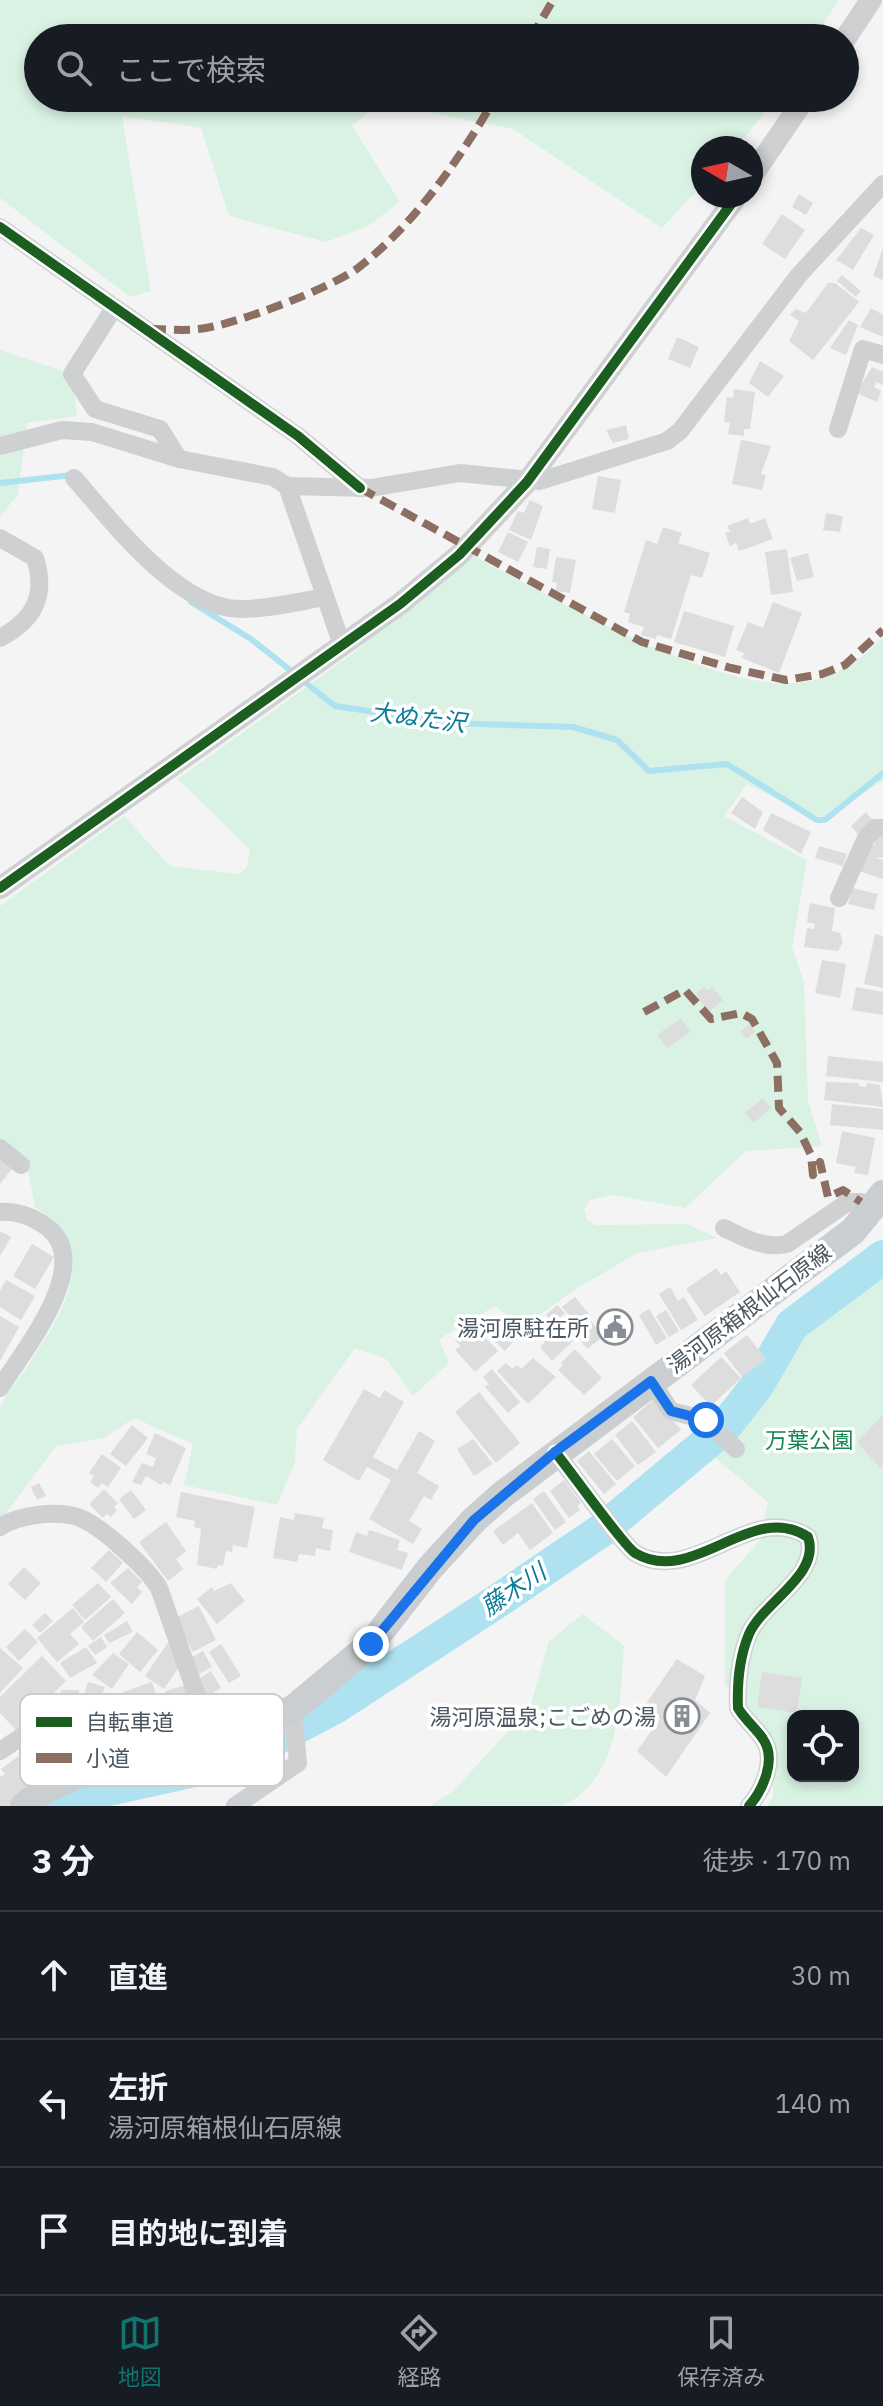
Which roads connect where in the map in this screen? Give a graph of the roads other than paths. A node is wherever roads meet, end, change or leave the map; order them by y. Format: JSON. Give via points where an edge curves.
{"nodes":[{"id":1,"x":871,"y":0,"type":"edge"},
{"id":2,"x":855,"y":24,"type":"edge"},
{"id":3,"x":795,"y":112,"type":"edge"},
{"id":4,"x":763,"y":159,"type":"edge"},
{"id":5,"x":883,"y":184,"type":"edge"},
{"id":6,"x":728,"y":208,"type":"edge"},
{"id":7,"x":876,"y":208,"type":"edge"},
{"id":8,"x":0,"y":227,"type":"edge"},
{"id":9,"x":114,"y":308,"type":"junction"},
{"id":10,"x":883,"y":355,"type":"edge"},
{"id":11,"x":838,"y":429,"type":"dead end"},
{"id":12,"x":0,"y":446,"type":"edge"},
{"id":13,"x":179,"y":459,"type":"junction"},
{"id":14,"x":74,"y":478,"type":"dead end"},
{"id":15,"x":287,"y":486,"type":"junction"},
{"id":16,"x":360,"y":488,"type":"junction"},
{"id":17,"x":0,"y":538,"type":"edge"},
{"id":18,"x":325,"y":597,"type":"junction"},
{"id":19,"x":0,"y":638,"type":"edge"},
{"id":20,"x":342,"y":645,"type":"junction"},
{"id":21,"x":883,"y":828,"type":"edge"},
{"id":22,"x":0,"y":888,"type":"edge"},
{"id":23,"x":839,"y":898,"type":"dead end"},
{"id":24,"x":0,"y":1148,"type":"edge"},
{"id":25,"x":21,"y":1165,"type":"dead end"},
{"id":26,"x":878,"y":1201,"type":"edge"},
{"id":27,"x":0,"y":1212,"type":"edge"},
{"id":28,"x":724,"y":1228,"type":"dead end"},
{"id":29,"x":651,"y":1381,"type":"junction"},
{"id":30,"x":0,"y":1388,"type":"edge"},
{"id":31,"x":733,"y":1447,"type":"dead end"},
{"id":32,"x":555,"y":1452,"type":"junction"},
{"id":33,"x":0,"y":1527,"type":"edge"},
{"id":34,"x":196,"y":1694,"type":"edge"},
{"id":35,"x":293,"y":1716,"type":"junction"},
{"id":36,"x":284,"y":1718,"type":"edge"},
{"id":37,"x":20,"y":1738,"type":"edge"},
{"id":38,"x":0,"y":1751,"type":"edge"},
{"id":39,"x":284,"y":1773,"type":"edge"},
{"id":40,"x":52,"y":1786,"type":"edge"},
{"id":41,"x":264,"y":1786,"type":"edge"},
{"id":42,"x":24,"y":1806,"type":"edge"},
{"id":43,"x":235,"y":1806,"type":"edge"},
{"id":44,"x":749,"y":1806,"type":"edge"}],
"edges":[{"from":1,"to":2,"type":"street"},
{"from":3,"to":4,"type":"street"},
{"from":5,"to":7,"type":"street"},
{"from":6,"to":20,"type":"street","via":[[527,482],[459,555]]},
{"from":7,"to":16,"type":"street","via":[[799,275],[667,441],[540,481],[460,473]]},
{"from":8,"to":9,"type":"street"},
{"from":9,"to":13,"type":"street","via":[[72,374],[95,409],[160,429]]},
{"from":9,"to":16,"type":"street","via":[[298,436]]},
{"from":10,"to":11,"type":"street","via":[[863,349]]},
{"from":12,"to":13,"type":"street","via":[[62,430],[92,432]]},
{"from":13,"to":15,"type":"street","via":[[273,477]]},
{"from":14,"to":18,"type":"street","via":[[164,575],[196,594],[236,609]]},
{"from":15,"to":16,"type":"street"},
{"from":15,"to":18,"type":"street"},
{"from":17,"to":19,"type":"street","via":[[35,558],[41,591],[21,627]]},
{"from":18,"to":20,"type":"street"},
{"from":20,"to":22,"type":"street"},
{"from":21,"to":23,"type":"street","via":[[875,828],[866,838]]},
{"from":24,"to":25,"type":"street"},
{"from":26,"to":28,"type":"street","via":[[848,1202],[778,1246],[755,1243]]},
{"from":26,"to":29,"type":"main road","name":"湯河原箱根仙石原線","via":[[853,1231]]},
{"from":27,"to":30,"type":"street","via":[[28,1215],[49,1228],[62,1249],[65,1272]]},
{"from":29,"to":31,"type":"street","via":[[671,1411],[706,1420]]},
{"from":29,"to":32,"type":"main road","name":"湯河原箱根仙石原線"},
{"from":32,"to":35,"type":"main road","name":"湯河原箱根仙石原線","via":[[474,1520],[371,1644]]},
{"from":32,"to":44,"type":"street","via":[[634,1552],[671,1564],[764,1528],[797,1530],[808,1537],[810,1558],[804,1570],[764,1609],[741,1661],[738,1708],[764,1740],[769,1757],[764,1781]]},
{"from":33,"to":34,"type":"street","via":[[29,1517],[75,1516],[149,1572]]},
{"from":35,"to":36,"type":"main road","name":"湯河原箱根仙石原線"},
{"from":35,"to":39,"type":"street","via":[[298,1763]]},
{"from":37,"to":38,"type":"street"},
{"from":40,"to":42,"type":"main road","name":"湯河原箱根仙石原線"},
{"from":41,"to":43,"type":"street"}]}
